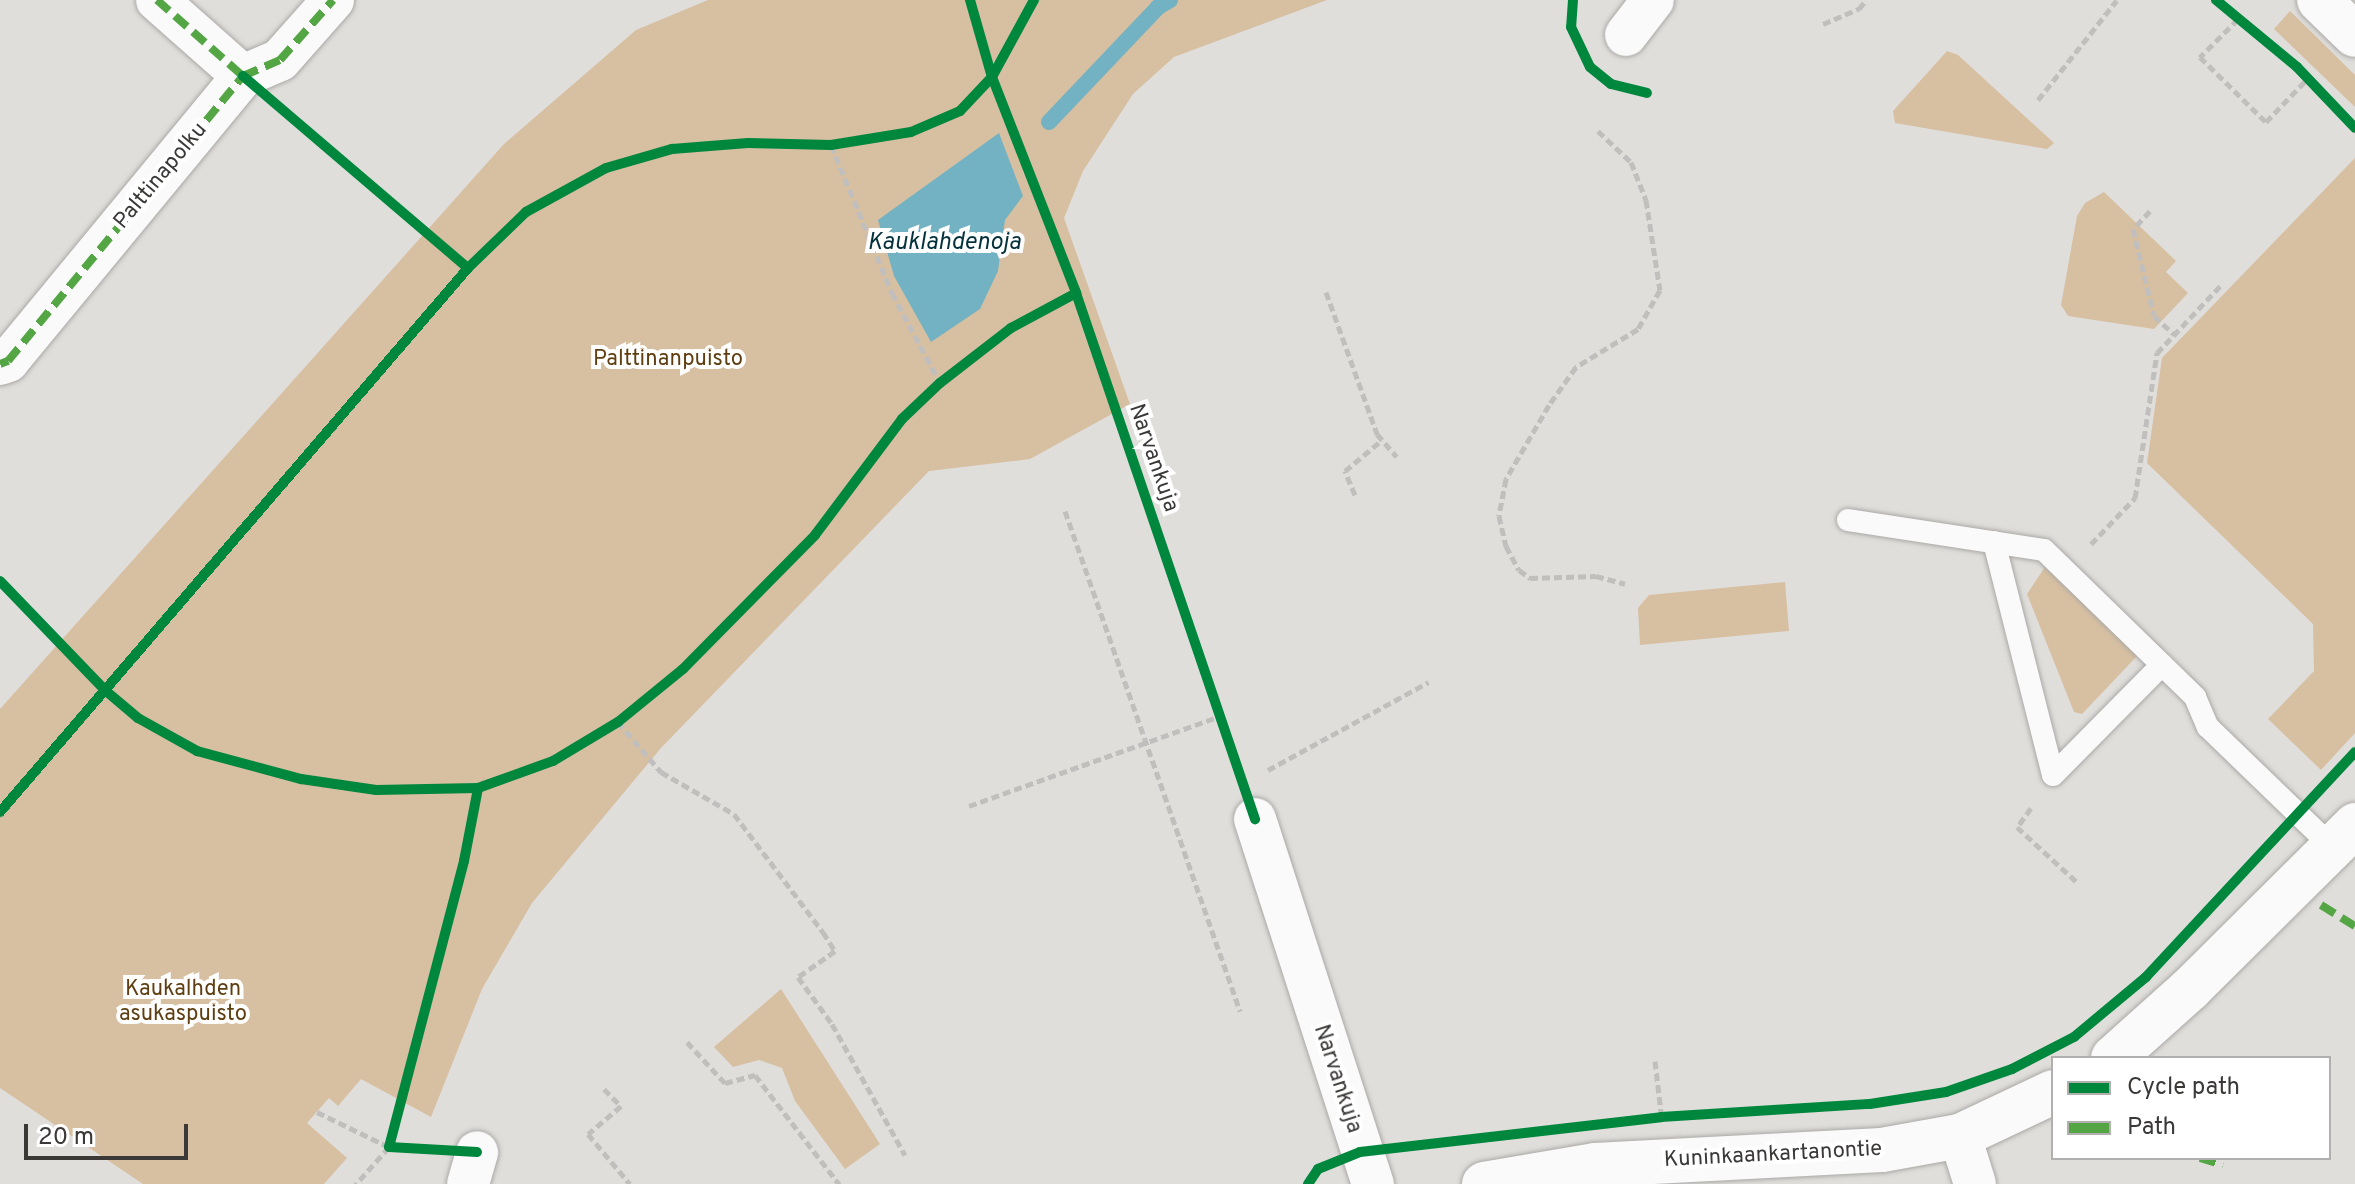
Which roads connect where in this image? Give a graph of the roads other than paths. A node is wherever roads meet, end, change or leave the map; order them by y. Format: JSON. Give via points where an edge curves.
{"nodes":[{"id":1,"x":157,"y":0,"type":"edge"},
{"id":2,"x":333,"y":0,"type":"edge"},
{"id":3,"x":1653,"y":0,"type":"edge"},
{"id":4,"x":2319,"y":0,"type":"edge"},
{"id":5,"x":1626,"y":35,"type":"dead end"},
{"id":6,"x":2355,"y":35,"type":"edge"},
{"id":7,"x":243,"y":76,"type":"junction"},
{"id":8,"x":0,"y":364,"type":"edge"},
{"id":9,"x":1848,"y":520,"type":"dead end"},
{"id":10,"x":1994,"y":542,"type":"junction"},
{"id":11,"x":2162,"y":665,"type":"junction"},
{"id":12,"x":1249,"y":801,"type":"road end"},
{"id":13,"x":2343,"y":835,"type":"edge"},
{"id":14,"x":2115,"y":1056,"type":"edge"},
{"id":15,"x":2051,"y":1093,"type":"edge"},
{"id":16,"x":1960,"y":1136,"type":"junction"},
{"id":17,"x":1373,"y":1184,"type":"edge"},
{"id":18,"x":1484,"y":1184,"type":"edge"},
{"id":19,"x":1975,"y":1184,"type":"edge"}],
"edges":[{"from":1,"to":7,"type":"street"},
{"from":2,"to":7,"type":"street","name":"Palttinapolku","via":[[280,60]]},
{"from":3,"to":5,"type":"street"},
{"from":4,"to":6,"type":"street"},
{"from":7,"to":8,"type":"street","name":"Palttinapolku","via":[[8,361]]},
{"from":9,"to":10,"type":"lane"},
{"from":10,"to":11,"type":"lane","via":[[2044,550]]},
{"from":10,"to":11,"type":"lane","via":[[2053,775]]},
{"from":11,"to":13,"type":"lane","via":[[2195,697],[2208,727]]},
{"from":12,"to":17,"type":"street","name":"Narvankuja"},
{"from":13,"to":14,"type":"street"},
{"from":15,"to":16,"type":"street","name":"Kuninkaankartanontie"},
{"from":16,"to":18,"type":"street","name":"Kuninkaankartanontie","via":[[1882,1150],[1595,1165]]},
{"from":16,"to":19,"type":"street"}]}
